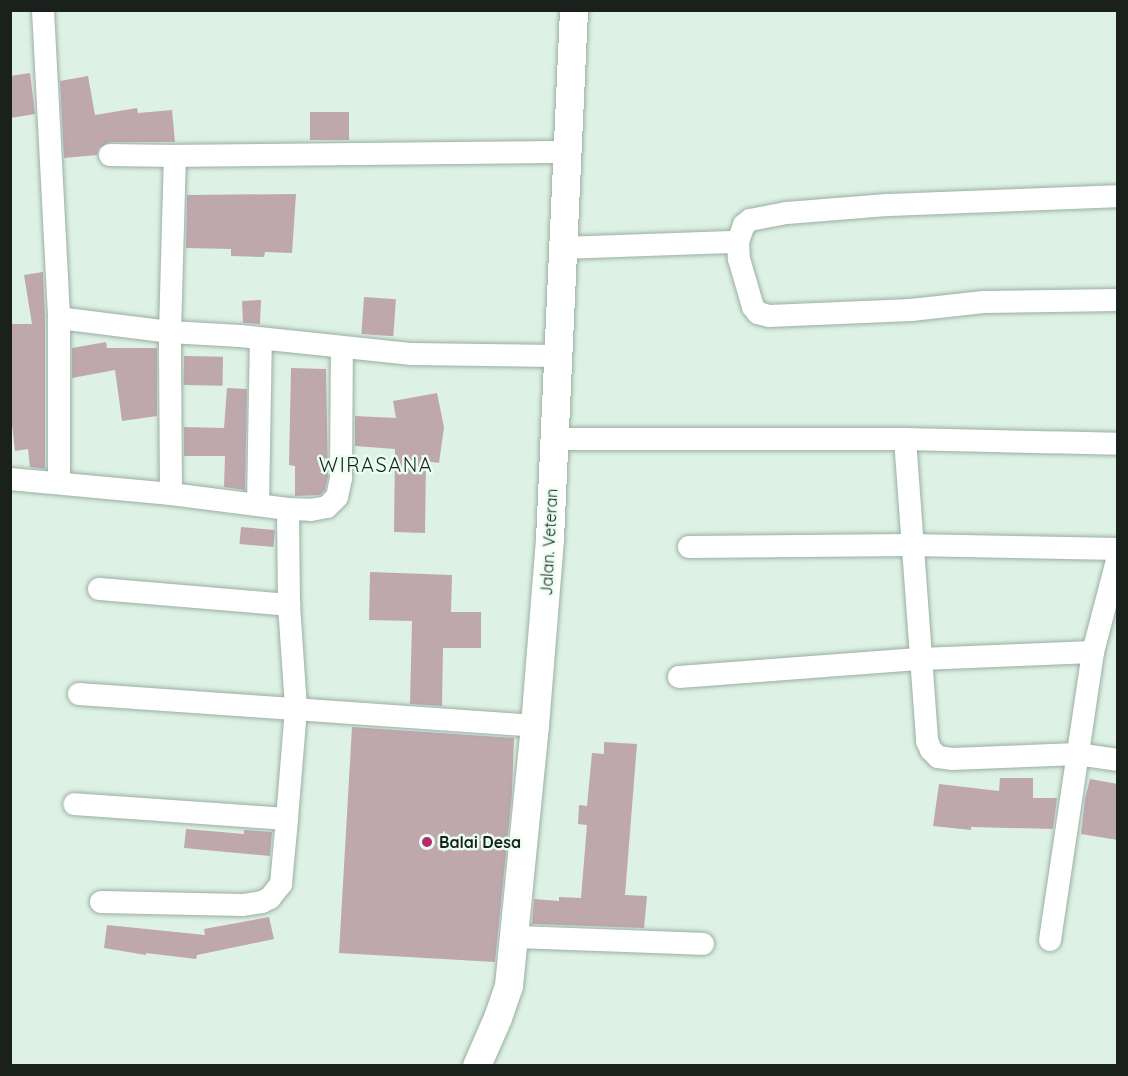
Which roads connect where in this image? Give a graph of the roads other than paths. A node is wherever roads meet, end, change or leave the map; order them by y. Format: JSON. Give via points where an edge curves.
{"nodes":[{"id":1,"x":43,"y":10,"type":"edge"},
{"id":2,"x":574,"y":10,"type":"edge"},
{"id":3,"x":568,"y":152,"type":"junction"},
{"id":4,"x":110,"y":155,"type":"dead end"},
{"id":5,"x":175,"y":156,"type":"junction"},
{"id":6,"x":1118,"y":196,"type":"edge"},
{"id":7,"x":738,"y":242,"type":"junction"},
{"id":8,"x":562,"y":248,"type":"junction"},
{"id":9,"x":1118,"y":300,"type":"edge"},
{"id":10,"x":59,"y":318,"type":"junction"},
{"id":11,"x":170,"y":332,"type":"junction"},
{"id":12,"x":261,"y":339,"type":"junction"},
{"id":13,"x":342,"y":349,"type":"junction"},
{"id":14,"x":558,"y":356,"type":"junction"},
{"id":15,"x":554,"y":439,"type":"junction"},
{"id":16,"x":905,"y":439,"type":"junction"},
{"id":17,"x":1118,"y":444,"type":"edge"},
{"id":18,"x":10,"y":479,"type":"edge"},
{"id":19,"x":59,"y":483,"type":"junction"},
{"id":20,"x":171,"y":494,"type":"junction"},
{"id":21,"x":258,"y":505,"type":"junction"},
{"id":22,"x":288,"y":509,"type":"junction"},
{"id":23,"x":911,"y":546,"type":"junction"},
{"id":24,"x":689,"y":548,"type":"dead end"},
{"id":25,"x":1118,"y":549,"type":"edge"},
{"id":26,"x":1118,"y":557,"type":"edge"},
{"id":27,"x":99,"y":589,"type":"dead end"},
{"id":28,"x":289,"y":605,"type":"junction"},
{"id":29,"x":1093,"y":652,"type":"junction"},
{"id":30,"x":921,"y":659,"type":"junction"},
{"id":31,"x":679,"y":676,"type":"dead end"},
{"id":32,"x":78,"y":694,"type":"dead end"},
{"id":33,"x":296,"y":709,"type":"junction"},
{"id":34,"x":535,"y":726,"type":"junction"},
{"id":35,"x":1077,"y":754,"type":"junction"},
{"id":36,"x":1118,"y":760,"type":"edge"},
{"id":37,"x":75,"y":804,"type":"dead end"},
{"id":38,"x":287,"y":819,"type":"junction"},
{"id":39,"x":101,"y":902,"type":"dead end"},
{"id":40,"x":514,"y":938,"type":"junction"},
{"id":41,"x":1050,"y":940,"type":"dead end"},
{"id":42,"x":703,"y":944,"type":"dead end"},
{"id":43,"x":477,"y":1065,"type":"edge"}],
"edges":[{"from":1,"to":10,"type":"street"},
{"from":2,"to":3,"type":"street","name":"Jalan. Veteran"},
{"from":3,"to":5,"type":"street"},
{"from":3,"to":8,"type":"street","name":"Jalan. Veteran"},
{"from":4,"to":5,"type":"street"},
{"from":5,"to":11,"type":"street"},
{"from":6,"to":7,"type":"street","via":[[787,213],[750,220]]},
{"from":7,"to":8,"type":"street"},
{"from":7,"to":9,"type":"street","via":[[753,307],[769,316],[911,310],[984,302]]},
{"from":8,"to":14,"type":"street","name":"Jalan. Veteran"},
{"from":10,"to":11,"type":"street"},
{"from":10,"to":19,"type":"street"},
{"from":11,"to":12,"type":"street"},
{"from":11,"to":20,"type":"street"},
{"from":12,"to":13,"type":"street"},
{"from":12,"to":21,"type":"street"},
{"from":13,"to":14,"type":"street"},
{"from":13,"to":22,"type":"street","via":[[341,478],[337,497],[327,507]]},
{"from":14,"to":15,"type":"street","name":"Jalan. Veteran"},
{"from":15,"to":16,"type":"street"},
{"from":15,"to":34,"type":"street","name":"Jalan. Veteran"},
{"from":16,"to":17,"type":"street"},
{"from":16,"to":23,"type":"street"},
{"from":18,"to":19,"type":"street"},
{"from":19,"to":20,"type":"street"},
{"from":20,"to":21,"type":"street"},
{"from":21,"to":22,"type":"street"},
{"from":22,"to":28,"type":"street"},
{"from":23,"to":24,"type":"street"},
{"from":23,"to":25,"type":"street"},
{"from":23,"to":30,"type":"street"},
{"from":26,"to":29,"type":"street"},
{"from":27,"to":28,"type":"street"},
{"from":28,"to":33,"type":"street"},
{"from":29,"to":30,"type":"street"},
{"from":29,"to":35,"type":"street"},
{"from":30,"to":31,"type":"street"},
{"from":30,"to":35,"type":"street","via":[[927,741],[939,757]]},
{"from":32,"to":33,"type":"street"},
{"from":33,"to":34,"type":"street"},
{"from":33,"to":38,"type":"street"},
{"from":34,"to":40,"type":"street","name":"Jalan. Veteran"},
{"from":35,"to":36,"type":"street"},
{"from":35,"to":41,"type":"street"},
{"from":37,"to":38,"type":"street"},
{"from":38,"to":39,"type":"street","via":[[281,884],[262,902]]},
{"from":40,"to":42,"type":"street"},
{"from":40,"to":43,"type":"street","name":"Jalan. Veteran","via":[[509,986]]}]}
